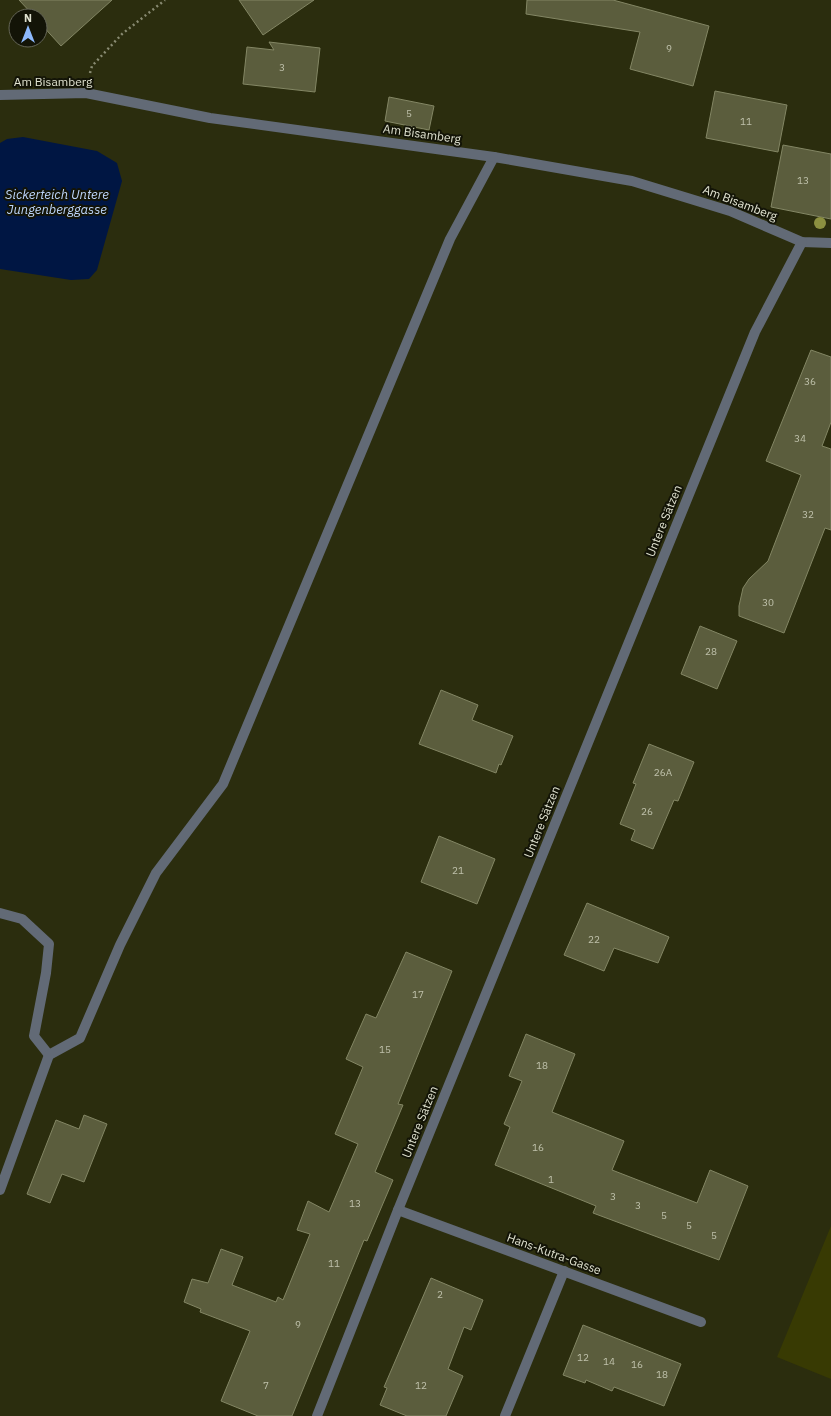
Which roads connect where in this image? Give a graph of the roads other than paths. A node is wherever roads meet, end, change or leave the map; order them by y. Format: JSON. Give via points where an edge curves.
{"nodes":[{"id":1,"x":0,"y":95,"type":"edge"},
{"id":2,"x":494,"y":157,"type":"junction"},
{"id":3,"x":802,"y":242,"type":"junction"},
{"id":4,"x":831,"y":243,"type":"edge"},
{"id":5,"x":0,"y":913,"type":"edge"},
{"id":6,"x":49,"y":1055,"type":"junction"},
{"id":7,"x":0,"y":1190,"type":"edge"},
{"id":8,"x":398,"y":1210,"type":"junction"},
{"id":9,"x":564,"y":1271,"type":"junction"},
{"id":10,"x":701,"y":1322,"type":"dead end"},
{"id":11,"x":317,"y":1416,"type":"edge"},
{"id":12,"x":505,"y":1416,"type":"edge"}],
"edges":[{"from":1,"to":2,"type":"street","name":"Am Bisamberg","via":[[86,93],[210,118]]},
{"from":2,"to":3,"type":"street","name":"Am Bisamberg","via":[[632,181],[730,211]]},
{"from":2,"to":6,"type":"street","via":[[450,239],[223,784],[156,873],[120,944],[80,1038]]},
{"from":3,"to":4,"type":"street","name":"Am Bisamberg"},
{"from":3,"to":8,"type":"street","name":"Untere Sätzen","via":[[755,332]]},
{"from":5,"to":6,"type":"street","via":[[22,919],[49,944],[34,1036]]},
{"from":6,"to":7,"type":"street"},
{"from":8,"to":9,"type":"street","name":"Hans-Kutra-Gasse"},
{"from":8,"to":11,"type":"street","name":"Untere Sätzen"},
{"from":9,"to":10,"type":"street","name":"Hans-Kutra-Gasse"},
{"from":9,"to":12,"type":"street"}]}
